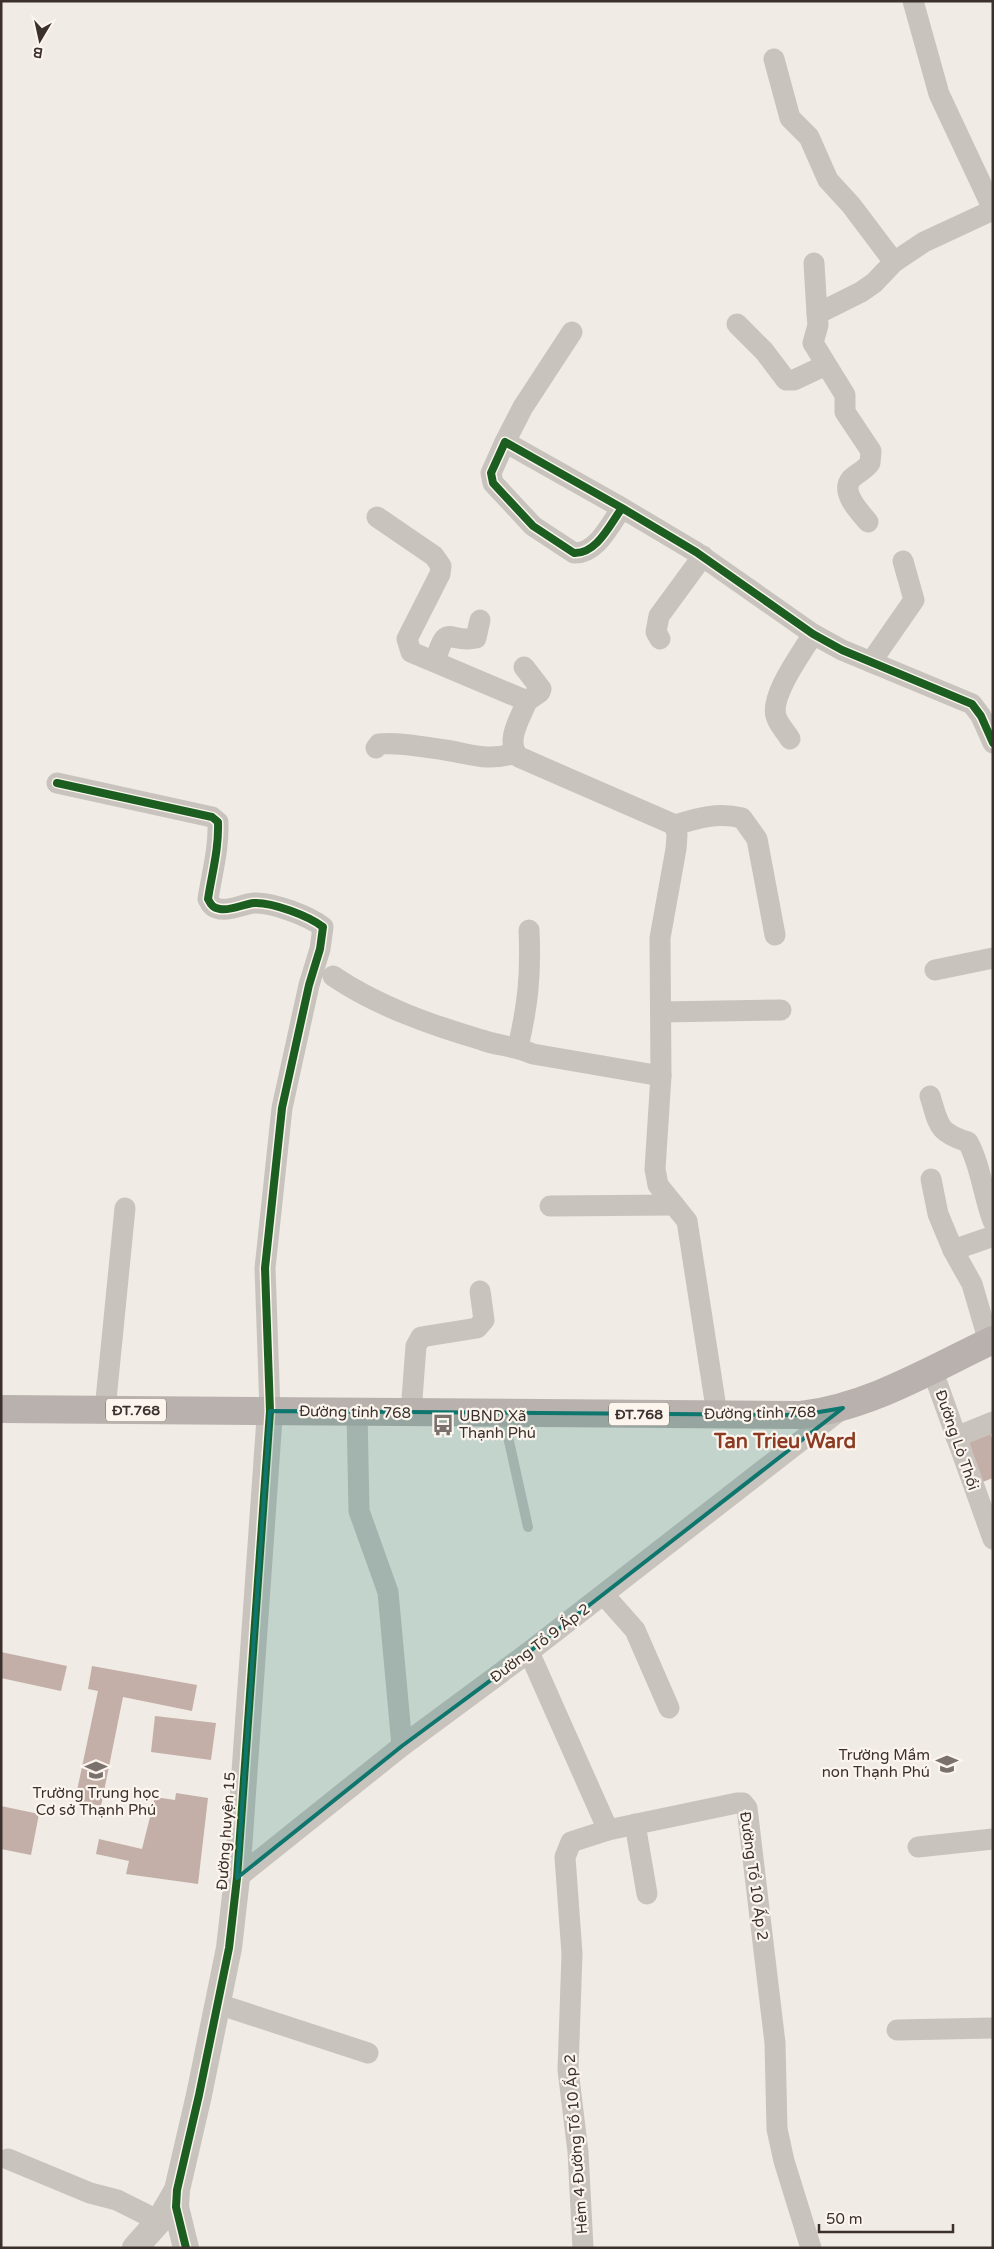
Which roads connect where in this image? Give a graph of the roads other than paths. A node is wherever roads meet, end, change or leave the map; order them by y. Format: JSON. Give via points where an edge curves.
{"nodes":[{"id":1,"x":913,"y":1,"type":"edge"},
{"id":2,"x":774,"y":60,"type":"dead end"},
{"id":3,"x":993,"y":210,"type":"edge"},
{"id":4,"x":894,"y":262,"type":"junction"},
{"id":5,"x":814,"y":263,"type":"dead end"},
{"id":6,"x":817,"y":314,"type":"junction"},
{"id":7,"x":737,"y":324,"type":"dead end"},
{"id":8,"x":572,"y":332,"type":"dead end"},
{"id":9,"x":826,"y":365,"type":"junction"},
{"id":10,"x":504,"y":442,"type":"junction"},
{"id":11,"x":622,"y":508,"type":"junction"},
{"id":12,"x":377,"y":517,"type":"dead end"},
{"id":13,"x":868,"y":522,"type":"dead end"},
{"id":14,"x":702,"y":556,"type":"junction"},
{"id":15,"x":903,"y":561,"type":"dead end"},
{"id":16,"x":480,"y":620,"type":"dead end"},
{"id":17,"x":813,"y":634,"type":"junction"},
{"id":18,"x":660,"y":639,"type":"dead end"},
{"id":19,"x":435,"y":662,"type":"junction"},
{"id":20,"x":871,"y":662,"type":"junction"},
{"id":21,"x":524,"y":667,"type":"dead end"},
{"id":22,"x":527,"y":700,"type":"junction"},
{"id":23,"x":790,"y":740,"type":"dead end"},
{"id":24,"x":993,"y":743,"type":"edge"},
{"id":25,"x":376,"y":748,"type":"dead end"},
{"id":26,"x":515,"y":753,"type":"junction"},
{"id":27,"x":56,"y":784,"type":"dead end"},
{"id":28,"x":675,"y":825,"type":"junction"},
{"id":29,"x":529,"y":930,"type":"dead end"},
{"id":30,"x":775,"y":934,"type":"dead end"},
{"id":31,"x":993,"y":958,"type":"edge"},
{"id":32,"x":935,"y":970,"type":"dead end"},
{"id":33,"x":334,"y":976,"type":"dead end"},
{"id":34,"x":781,"y":1010,"type":"dead end"},
{"id":35,"x":661,"y":1012,"type":"junction"},
{"id":36,"x":518,"y":1047,"type":"junction"},
{"id":37,"x":661,"y":1076,"type":"junction"},
{"id":38,"x":930,"y":1096,"type":"dead end"},
{"id":39,"x":931,"y":1179,"type":"dead end"},
{"id":40,"x":674,"y":1205,"type":"junction"},
{"id":41,"x":550,"y":1206,"type":"dead end"},
{"id":42,"x":124,"y":1208,"type":"dead end"},
{"id":43,"x":993,"y":1221,"type":"edge"},
{"id":44,"x":993,"y":1234,"type":"edge"},
{"id":45,"x":953,"y":1250,"type":"junction"},
{"id":46,"x":480,"y":1291,"type":"dead end"},
{"id":47,"x":991,"y":1341,"type":"edge"},
{"id":48,"x":932,"y":1369,"type":"junction"},
{"id":49,"x":843,"y":1408,"type":"junction"},
{"id":50,"x":1,"y":1409,"type":"edge"},
{"id":51,"x":105,"y":1410,"type":"junction"},
{"id":52,"x":270,"y":1411,"type":"junction"},
{"id":53,"x":357,"y":1412,"type":"junction"},
{"id":54,"x":411,"y":1412,"type":"junction"},
{"id":55,"x":503,"y":1413,"type":"junction"},
{"id":56,"x":717,"y":1414,"type":"junction"},
{"id":57,"x":993,"y":1422,"type":"edge"},
{"id":58,"x":956,"y":1437,"type":"junction"},
{"id":59,"x":528,"y":1528,"type":"dead end"},
{"id":60,"x":993,"y":1539,"type":"edge"},
{"id":61,"x":604,"y":1595,"type":"junction"},
{"id":62,"x":529,"y":1652,"type":"junction"},
{"id":63,"x":669,"y":1708,"type":"dead end"},
{"id":64,"x":402,"y":1746,"type":"junction"},
{"id":65,"x":635,"y":1824,"type":"junction"},
{"id":66,"x":608,"y":1830,"type":"junction"},
{"id":67,"x":993,"y":1839,"type":"edge"},
{"id":68,"x":918,"y":1847,"type":"dead end"},
{"id":69,"x":237,"y":1878,"type":"junction"},
{"id":70,"x":647,"y":1894,"type":"dead end"},
{"id":71,"x":218,"y":2004,"type":"junction"},
{"id":72,"x":993,"y":2028,"type":"edge"},
{"id":73,"x":897,"y":2030,"type":"dead end"},
{"id":74,"x":368,"y":2053,"type":"dead end"},
{"id":75,"x":8,"y":2159,"type":"dead end"},
{"id":76,"x":176,"y":2190,"type":"junction"},
{"id":77,"x":159,"y":2220,"type":"junction"},
{"id":78,"x":135,"y":2248,"type":"edge"},
{"id":79,"x":186,"y":2248,"type":"edge"},
{"id":80,"x":582,"y":2248,"type":"edge"},
{"id":81,"x":811,"y":2248,"type":"edge"}],
"edges":[{"from":1,"to":3,"type":"street","via":[[939,94]]},
{"from":2,"to":4,"type":"street","via":[[790,118],[809,137],[828,180]]},
{"from":3,"to":4,"type":"street","via":[[924,242]]},
{"from":4,"to":6,"type":"street","via":[[874,283]]},
{"from":5,"to":6,"type":"street"},
{"from":6,"to":9,"type":"street","via":[[813,343]]},
{"from":7,"to":9,"type":"street","via":[[764,351],[786,380],[794,380]]},
{"from":8,"to":10,"type":"street"},
{"from":9,"to":13,"type":"street","via":[[845,395],[845,412],[850,422],[871,451],[870,463],[848,486],[852,500]]},
{"from":10,"to":11,"type":"street"},
{"from":10,"to":11,"type":"street","via":[[491,473],[493,483],[533,526],[574,553],[583,553],[594,546]]},
{"from":11,"to":14,"type":"street"},
{"from":12,"to":19,"type":"street","via":[[438,560],[440,574],[407,639],[411,652]]},
{"from":14,"to":17,"type":"street"},
{"from":14,"to":18,"type":"street","via":[[659,616],[656,632]]},
{"from":15,"to":20,"type":"street","via":[[914,600]]},
{"from":16,"to":19,"type":"street","via":[[476,638],[448,636],[442,639]]},
{"from":17,"to":20,"type":"street"},
{"from":17,"to":23,"type":"street","via":[[779,691],[775,706],[776,716]]},
{"from":19,"to":22,"type":"street"},
{"from":20,"to":24,"type":"street","via":[[972,704]]},
{"from":21,"to":22,"type":"street","via":[[541,689]]},
{"from":22,"to":26,"type":"street","via":[[514,734]]},
{"from":25,"to":26,"type":"street","via":[[379,744],[392,743],[499,758]]},
{"from":26,"to":28,"type":"street"},
{"from":27,"to":52,"type":"street","via":[[212,817],[218,822],[218,831],[217,861],[208,899],[212,906],[220,909],[254,903],[279,908],[323,927],[282,1108],[265,1268]]},
{"from":28,"to":30,"type":"street","via":[[707,815],[742,818],[757,839]]},
{"from":28,"to":35,"type":"street","via":[[676,849],[660,938]]},
{"from":29,"to":36,"type":"street","via":[[531,973]]},
{"from":31,"to":32,"type":"street"},
{"from":33,"to":36,"type":"street","via":[[396,1010],[484,1041]]},
{"from":34,"to":35,"type":"street"},
{"from":35,"to":37,"type":"street"},
{"from":36,"to":37,"type":"street","via":[[534,1054]]},
{"from":37,"to":40,"type":"street","via":[[655,1169],[658,1185]]},
{"from":38,"to":43,"type":"street","via":[[940,1126],[949,1136],[968,1142],[974,1153]]},
{"from":39,"to":45,"type":"street","via":[[938,1214]]},
{"from":40,"to":41,"type":"street"},
{"from":40,"to":56,"type":"street","via":[[687,1221]]},
{"from":42,"to":51,"type":"street"},
{"from":44,"to":45,"type":"street"},
{"from":45,"to":47,"type":"street","via":[[972,1284]]},
{"from":46,"to":54,"type":"street","via":[[484,1320],[477,1328],[421,1337],[416,1346]]},
{"from":47,"to":48,"type":"main road","name":"Đường tỉnh 768","number":"ĐT.768"},
{"from":48,"to":49,"type":"main road","name":"Đường tỉnh 768","number":"ĐT.768","via":[[868,1400]]},
{"from":48,"to":58,"type":"street","name":"Đường Lò Thổi"},
{"from":49,"to":56,"type":"main road","name":"Đường tỉnh 768","number":"ĐT.768","via":[[801,1414]]},
{"from":49,"to":61,"type":"street","name":"Đường Tổ 9 Ấp 2"},
{"from":50,"to":51,"type":"main road","name":"Đường tỉnh 768","number":"ĐT.768"},
{"from":51,"to":52,"type":"main road","name":"Đường tỉnh 768","number":"ĐT.768"},
{"from":52,"to":53,"type":"main road","name":"Đường tỉnh 768","number":"ĐT.768"},
{"from":52,"to":69,"type":"street","name":"Đường huyện 15"},
{"from":53,"to":54,"type":"main road","name":"Đường tỉnh 768","number":"ĐT.768"},
{"from":53,"to":64,"type":"street","via":[[360,1511],[388,1592]]},
{"from":54,"to":55,"type":"main road","name":"Đường tỉnh 768","number":"ĐT.768"},
{"from":55,"to":56,"type":"main road","name":"Đường tỉnh 768","number":"ĐT.768"},
{"from":55,"to":59,"type":"lane"},
{"from":57,"to":58,"type":"street"},
{"from":58,"to":60,"type":"street","name":"Đường Lò Thổi"},
{"from":61,"to":62,"type":"street","name":"Đường Tổ 9 Ấp 2"},
{"from":61,"to":63,"type":"street","via":[[635,1630]]},
{"from":62,"to":64,"type":"street","name":"Đường Tổ 9 Ấp 2"},
{"from":62,"to":66,"type":"street"},
{"from":64,"to":69,"type":"street","name":"Đường Tổ 9 Ấp 2"},
{"from":65,"to":66,"type":"street","name":"Đường Tổ 10 Ấp 2"},
{"from":65,"to":70,"type":"street"},
{"from":65,"to":81,"type":"street","name":"Đường Tổ 10 Ấp 2","via":[[736,1802],[747,1808],[774,2043],[777,2129]]},
{"from":66,"to":80,"type":"street","name":"Hẻm 4 Đường Tổ 10 Ấp 2","via":[[571,1842],[565,1857],[572,1954],[568,2070],[578,2152]]},
{"from":67,"to":68,"type":"street"},
{"from":69,"to":71,"type":"street","name":"Đường huyện 15","via":[[229,1948]]},
{"from":71,"to":74,"type":"street"},
{"from":71,"to":76,"type":"street","name":"Đường huyện 15"},
{"from":72,"to":73,"type":"street"},
{"from":75,"to":77,"type":"street","via":[[90,2193],[118,2200]]},
{"from":76,"to":77,"type":"street"},
{"from":76,"to":79,"type":"street","name":"Đường huyện 15","via":[[176,2207]]},
{"from":77,"to":78,"type":"street"}]}
